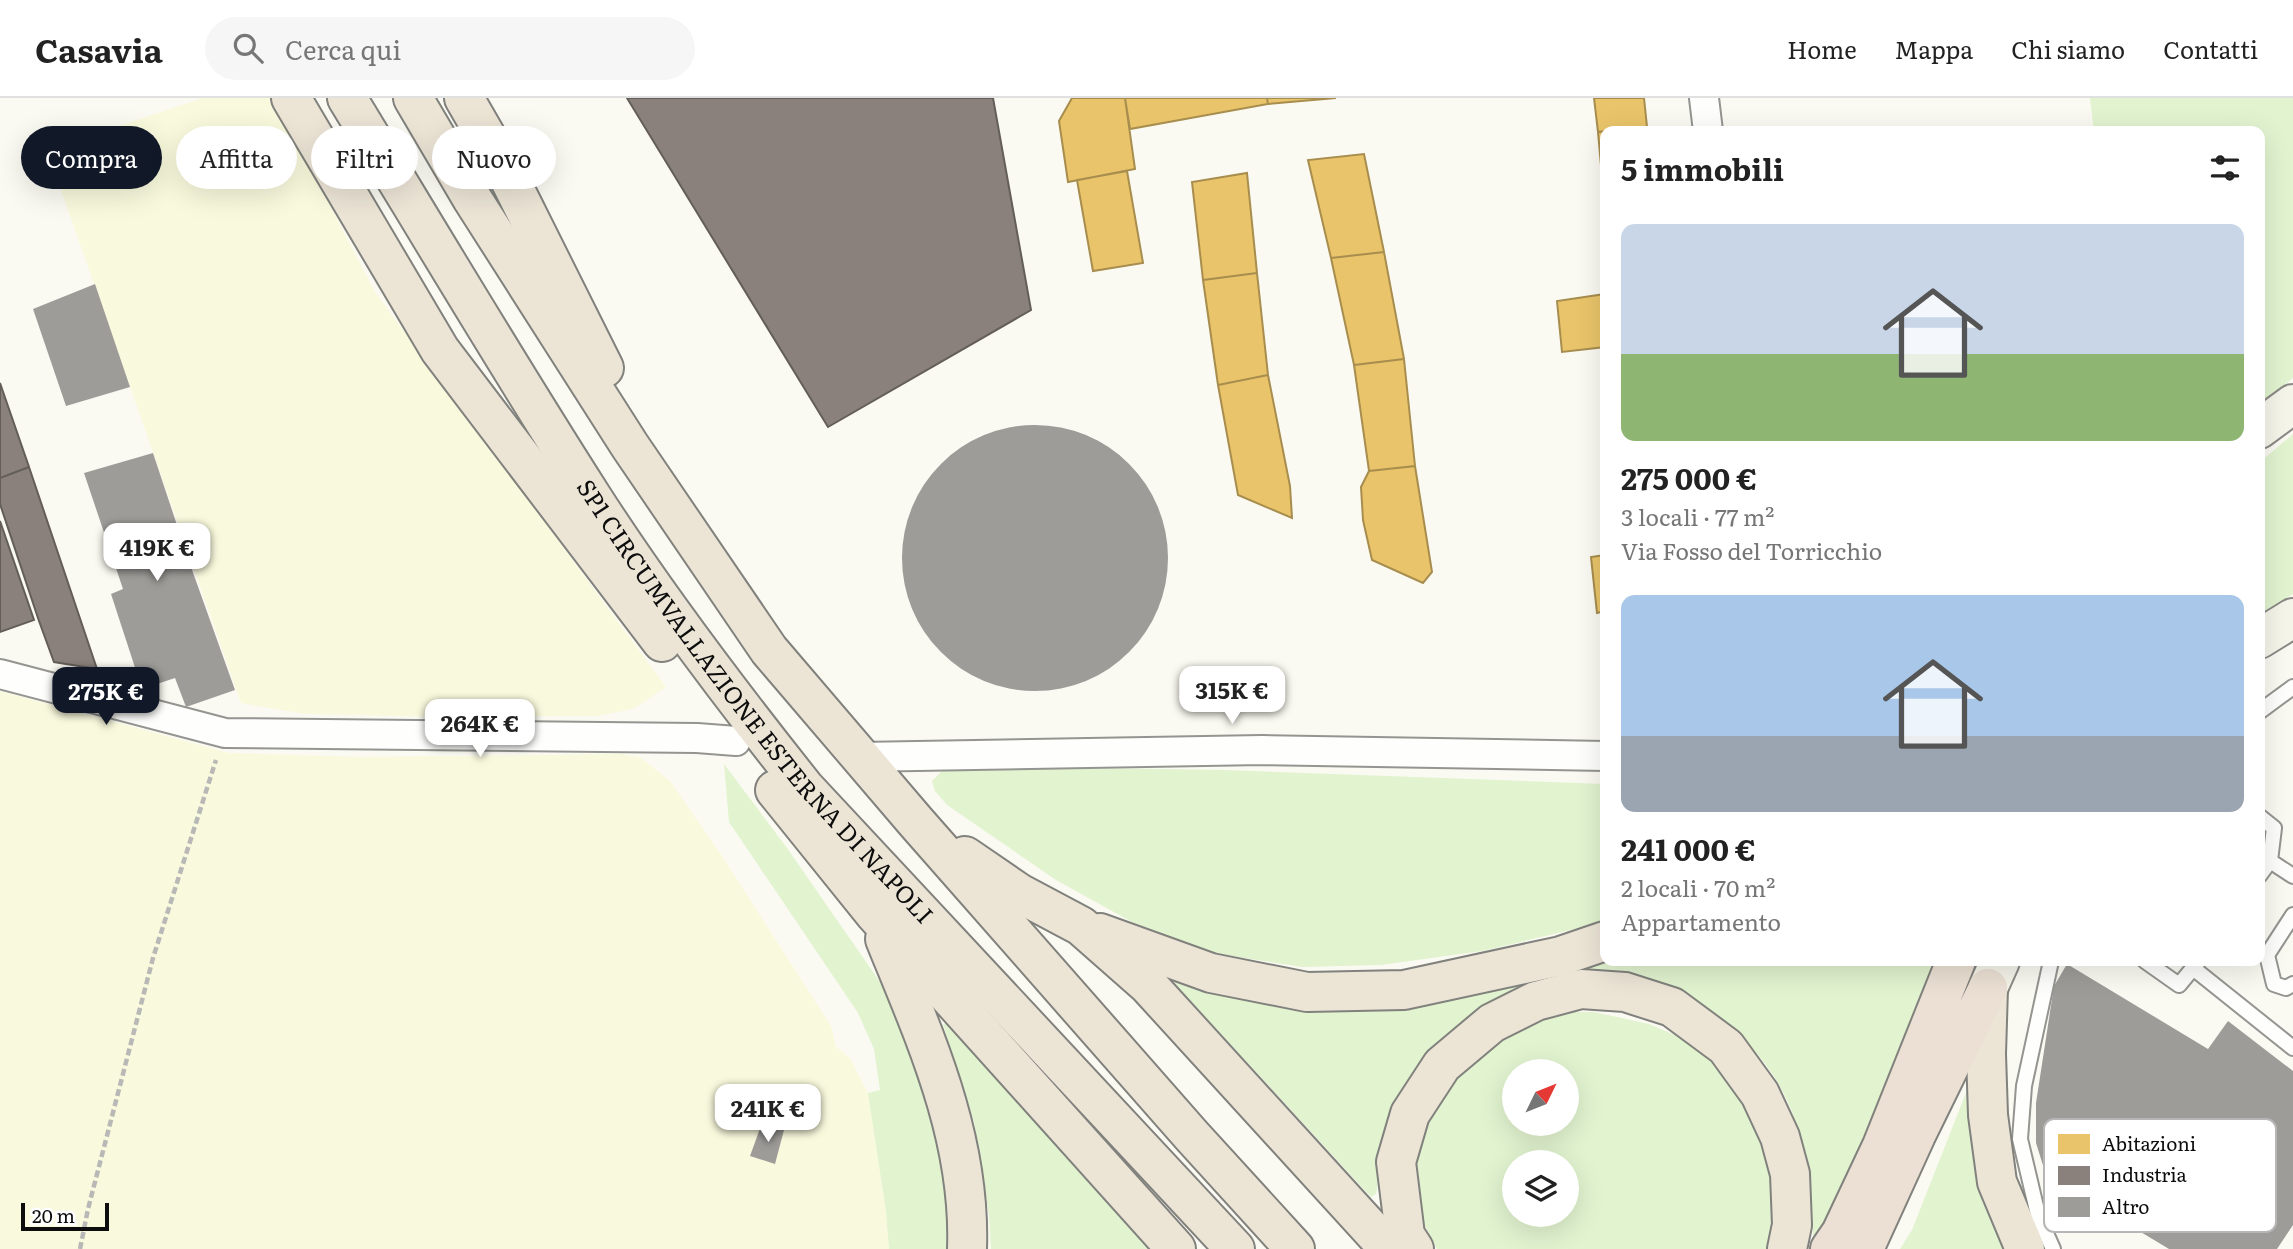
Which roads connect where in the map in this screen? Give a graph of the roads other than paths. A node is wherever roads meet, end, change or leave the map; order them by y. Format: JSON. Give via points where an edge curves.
{"nodes":[{"id":1,"x":291,"y":98,"type":"edge"},
{"id":2,"x":347,"y":98,"type":"edge"},
{"id":3,"x":413,"y":98,"type":"edge"},
{"id":4,"x":464,"y":98,"type":"edge"},
{"id":5,"x":1704,"y":98,"type":"edge"},
{"id":6,"x":1707,"y":126,"type":"edge"},
{"id":7,"x":2293,"y":404,"type":"edge"},
{"id":8,"x":2265,"y":425,"type":"edge"},
{"id":9,"x":630,"y":446,"type":"junction"},
{"id":10,"x":2293,"y":618,"type":"edge"},
{"id":11,"x":2265,"y":635,"type":"edge"},
{"id":12,"x":0,"y":674,"type":"edge"},
{"id":13,"x":2293,"y":687,"type":"edge"},
{"id":14,"x":2265,"y":708,"type":"edge"},
{"id":15,"x":736,"y":741,"type":"junction"},
{"id":16,"x":859,"y":757,"type":"junction"},
{"id":17,"x":1600,"y":757,"type":"edge"},
{"id":18,"x":836,"y":821,"type":"junction"},
{"id":19,"x":2265,"y":821,"type":"edge"},
{"id":20,"x":916,"y":822,"type":"junction"},
{"id":21,"x":2265,"y":855,"type":"edge"},
{"id":22,"x":2265,"y":859,"type":"edge"},
{"id":23,"x":2293,"y":876,"type":"edge"},
{"id":24,"x":875,"y":914,"type":"junction"},
{"id":25,"x":2293,"y":915,"type":"edge"},
{"id":26,"x":1081,"y":926,"type":"junction"},
{"id":27,"x":1600,"y":943,"type":"edge"},
{"id":28,"x":1954,"y":966,"type":"edge"},
{"id":29,"x":2050,"y":966,"type":"edge"},
{"id":30,"x":2152,"y":966,"type":"edge"},
{"id":31,"x":2194,"y":966,"type":"edge"},
{"id":32,"x":2198,"y":966,"type":"edge"},
{"id":33,"x":1994,"y":974,"type":"edge"},
{"id":34,"x":2293,"y":984,"type":"edge"},
{"id":35,"x":2293,"y":1048,"type":"edge"},
{"id":36,"x":2044,"y":1229,"type":"edge"},
{"id":37,"x":2046,"y":1232,"type":"edge"},
{"id":38,"x":967,"y":1249,"type":"edge"},
{"id":39,"x":1176,"y":1249,"type":"edge"},
{"id":40,"x":1235,"y":1249,"type":"edge"},
{"id":41,"x":1296,"y":1249,"type":"edge"},
{"id":42,"x":1389,"y":1249,"type":"edge"},
{"id":43,"x":1413,"y":1249,"type":"edge"},
{"id":44,"x":1787,"y":1249,"type":"edge"},
{"id":45,"x":1830,"y":1249,"type":"edge"},
{"id":46,"x":1864,"y":1249,"type":"edge"},
{"id":47,"x":2025,"y":1249,"type":"edge"},
{"id":48,"x":2053,"y":1249,"type":"edge"}],
"edges":[{"from":1,"to":15,"type":"highway","via":[[440,350]]},
{"from":2,"to":18,"type":"highway","name":"SP1 CIRCUMVALLAZIONE ESTERNA DI NAPOLI","via":[[592,498],[674,617],[776,752]]},
{"from":3,"to":9,"type":"highway","name":"SP1 CIRCUMVALLAZIONE ESTERNA DI NAPOLI"},
{"from":4,"to":9,"type":"highway","via":[[601,359]]},
{"from":5,"to":6,"type":"street"},
{"from":7,"to":8,"type":"main road"},
{"from":9,"to":16,"type":"highway","name":"SP1 CIRCUMVALLAZIONE ESTERNA DI NAPOLI","via":[[769,650]]},
{"from":10,"to":11,"type":"main road"},
{"from":12,"to":15,"type":"street","via":[[225,733]]},
{"from":13,"to":14,"type":"lane"},
{"from":15,"to":24,"type":"highway"},
{"from":16,"to":17,"type":"street","via":[[1262,750]]},
{"from":16,"to":20,"type":"highway","name":"SP1 CIRCUMVALLAZIONE ESTERNA DI NAPOLI"},
{"from":18,"to":24,"type":"highway"},
{"from":18,"to":40,"type":"highway","name":"SP1 CIRCUMVALLAZIONE ESTERNA DI NAPOLI"},
{"from":19,"to":21,"type":"lane","via":[[2274,828]]},
{"from":20,"to":26,"type":"highway","via":[[1018,893]]},
{"from":20,"to":41,"type":"highway","name":"SP1 CIRCUMVALLAZIONE ESTERNA DI NAPOLI"},
{"from":22,"to":23,"type":"lane"},
{"from":24,"to":38,"type":"highway","via":[[944,1089],[968,1216]]},
{"from":24,"to":39,"type":"highway"},
{"from":25,"to":34,"type":"lane","via":[[2267,955],[2274,984],[2286,988]]},
{"from":26,"to":27,"type":"highway","via":[[1211,973],[1307,992],[1404,990],[1562,956]]},
{"from":26,"to":42,"type":"highway","via":[[1147,985]]},
{"from":28,"to":45,"type":"highway","via":[[1882,1146]]},
{"from":29,"to":36,"type":"lane","via":[[2024,1086],[2020,1139]]},
{"from":30,"to":31,"type":"lane","via":[[2179,985]]},
{"from":32,"to":35,"type":"lane"},
{"from":33,"to":46,"type":"highway"},
{"from":33,"to":47,"type":"highway","via":[[1986,1054],[1988,1115],[1997,1182]]},
{"from":37,"to":48,"type":"lane"},
{"from":43,"to":44,"type":"highway","via":[[1405,1235],[1396,1162],[1410,1114],[1442,1065],[1492,1023],[1536,1001],[1581,989],[1625,992],[1672,1007],[1726,1047],[1760,1094],[1780,1137],[1790,1174],[1792,1225]]}]}
